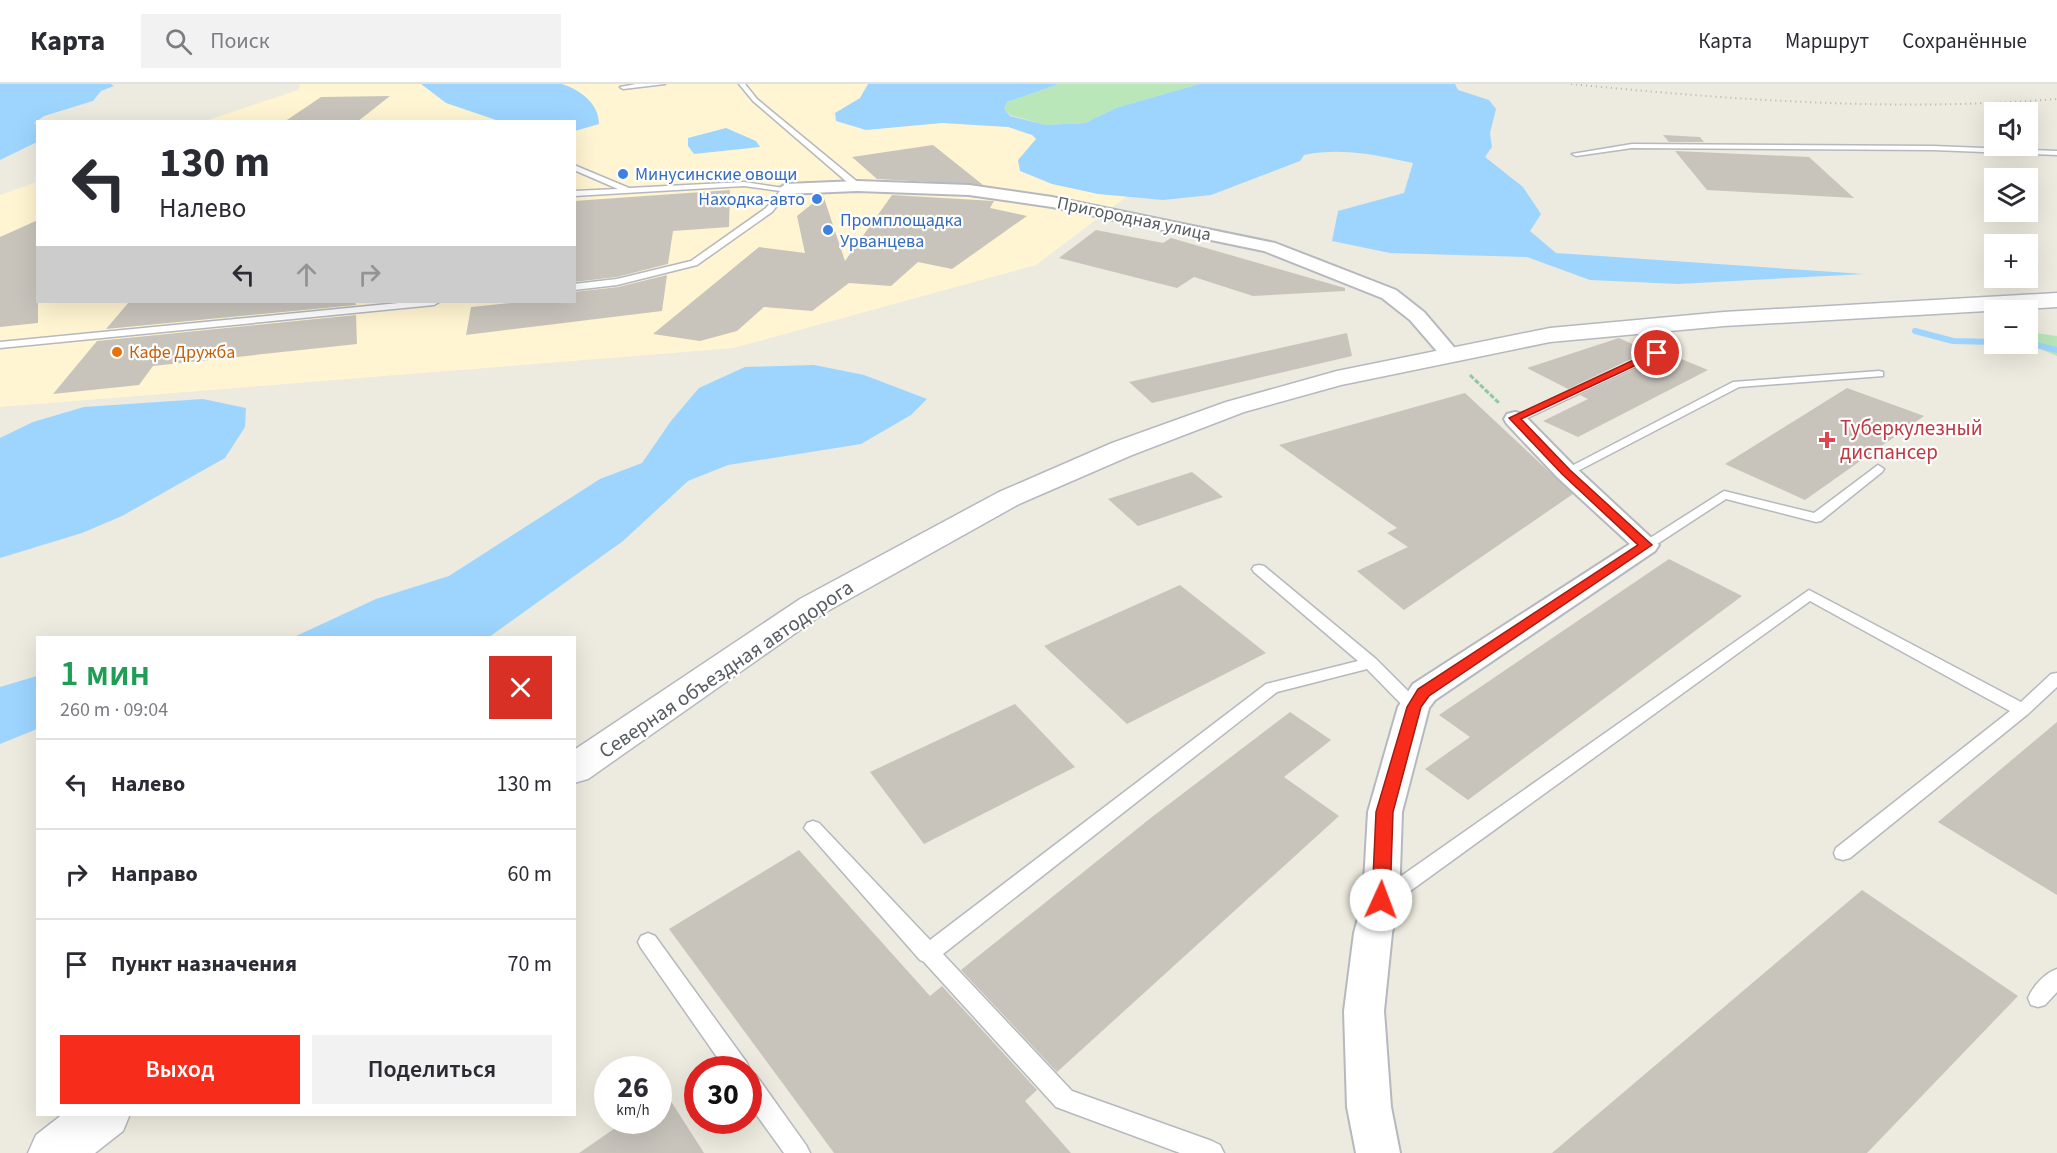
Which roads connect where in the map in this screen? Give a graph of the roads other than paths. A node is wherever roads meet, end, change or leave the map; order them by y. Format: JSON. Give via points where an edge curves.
{"nodes":[{"id":1,"x":662,"y":84,"type":"edge"},
{"id":2,"x":742,"y":84,"type":"edge"},
{"id":3,"x":623,"y":87,"type":"dead end"},
{"id":4,"x":2057,"y":153,"type":"edge"},
{"id":5,"x":1576,"y":154,"type":"dead end"},
{"id":6,"x":576,"y":167,"type":"edge"},
{"id":7,"x":857,"y":186,"type":"junction"},
{"id":8,"x":786,"y":189,"type":"junction"},
{"id":9,"x":628,"y":191,"type":"junction"},
{"id":10,"x":576,"y":194,"type":"edge"},
{"id":11,"x":576,"y":287,"type":"edge"},
{"id":12,"x":2057,"y":300,"type":"edge"},
{"id":13,"x":424,"y":303,"type":"edge"},
{"id":14,"x":0,"y":345,"type":"edge"},
{"id":15,"x":17,"y":345,"type":"junction"},
{"id":16,"x":1449,"y":353,"type":"junction"},
{"id":17,"x":1657,"y":353,"type":"dead end"},
{"id":18,"x":0,"y":355,"type":"edge"},
{"id":19,"x":1879,"y":374,"type":"dead end"},
{"id":20,"x":1515,"y":418,"type":"joint"},
{"id":21,"x":1878,"y":469,"type":"dead end"},
{"id":22,"x":1566,"y":472,"type":"junction"},
{"id":23,"x":1646,"y":545,"type":"junction"},
{"id":24,"x":1259,"y":569,"type":"dead end"},
{"id":25,"x":1370,"y":663,"type":"junction"},
{"id":26,"x":2057,"y":678,"type":"edge"},
{"id":27,"x":1414,"y":707,"type":"junction"},
{"id":28,"x":2022,"y":710,"type":"junction"},
{"id":29,"x":576,"y":768,"type":"edge"},
{"id":30,"x":813,"y":828,"type":"dead end"},
{"id":31,"x":1844,"y":853,"type":"dead end"},
{"id":32,"x":1381,"y":900,"type":"junction"},
{"id":33,"x":648,"y":942,"type":"dead end"},
{"id":34,"x":927,"y":954,"type":"junction"},
{"id":35,"x":2057,"y":978,"type":"edge"},
{"id":36,"x":2038,"y":998,"type":"dead end"},
{"id":37,"x":729,"y":1056,"type":"edge"},
{"id":38,"x":762,"y":1103,"type":"edge"},
{"id":39,"x":102,"y":1116,"type":"edge"},
{"id":40,"x":54,"y":1153,"type":"edge"},
{"id":41,"x":798,"y":1153,"type":"edge"},
{"id":42,"x":1212,"y":1153,"type":"edge"},
{"id":43,"x":1378,"y":1153,"type":"edge"}],
"edges":[{"from":1,"to":3,"type":"lane"},
{"from":2,"to":7,"type":"lane","via":[[755,100]]},
{"from":4,"to":5,"type":"lane","via":[[1632,146]]},
{"from":6,"to":9,"type":"lane"},
{"from":7,"to":8,"type":"street","name":"Пригородная улица"},
{"from":7,"to":16,"type":"street","name":"Пригородная улица","via":[[969,190],[1052,202],[1269,247],[1389,294],[1417,316]]},
{"from":8,"to":9,"type":"lane","via":[[744,184]]},
{"from":8,"to":11,"type":"lane","via":[[769,210],[694,264]]},
{"from":9,"to":10,"type":"lane"},
{"from":12,"to":16,"type":"street","name":"Северная объездная автодорога","via":[[1641,325],[1550,335]]},
{"from":13,"to":15,"type":"lane"},
{"from":14,"to":15,"type":"lane"},
{"from":15,"to":18,"type":"lane"},
{"from":16,"to":29,"type":"street","name":"Северная объездная автодорога","via":[[1337,378],[1235,407],[1122,449],[1009,498],[812,606]]},
{"from":17,"to":20,"type":"lane"},
{"from":19,"to":22,"type":"lane","via":[[1737,384]]},
{"from":20,"to":22,"type":"street"},
{"from":21,"to":23,"type":"lane","via":[[1816,518],[1725,495]]},
{"from":22,"to":23,"type":"street"},
{"from":23,"to":27,"type":"street","via":[[1424,692]]},
{"from":24,"to":25,"type":"lane"},
{"from":25,"to":27,"type":"lane"},
{"from":25,"to":34,"type":"lane","via":[[1272,688]]},
{"from":26,"to":28,"type":"lane"},
{"from":27,"to":32,"type":"street","via":[[1385,812]]},
{"from":28,"to":31,"type":"lane"},
{"from":28,"to":32,"type":"lane","via":[[1809,595]]},
{"from":30,"to":34,"type":"lane"},
{"from":32,"to":43,"type":"street","via":[[1364,1011],[1369,1107]]},
{"from":33,"to":37,"type":"lane"},
{"from":34,"to":42,"type":"lane","via":[[1064,1099]]},
{"from":35,"to":36,"type":"lane"},
{"from":38,"to":41,"type":"lane"},
{"from":39,"to":40,"type":"street"}]}
